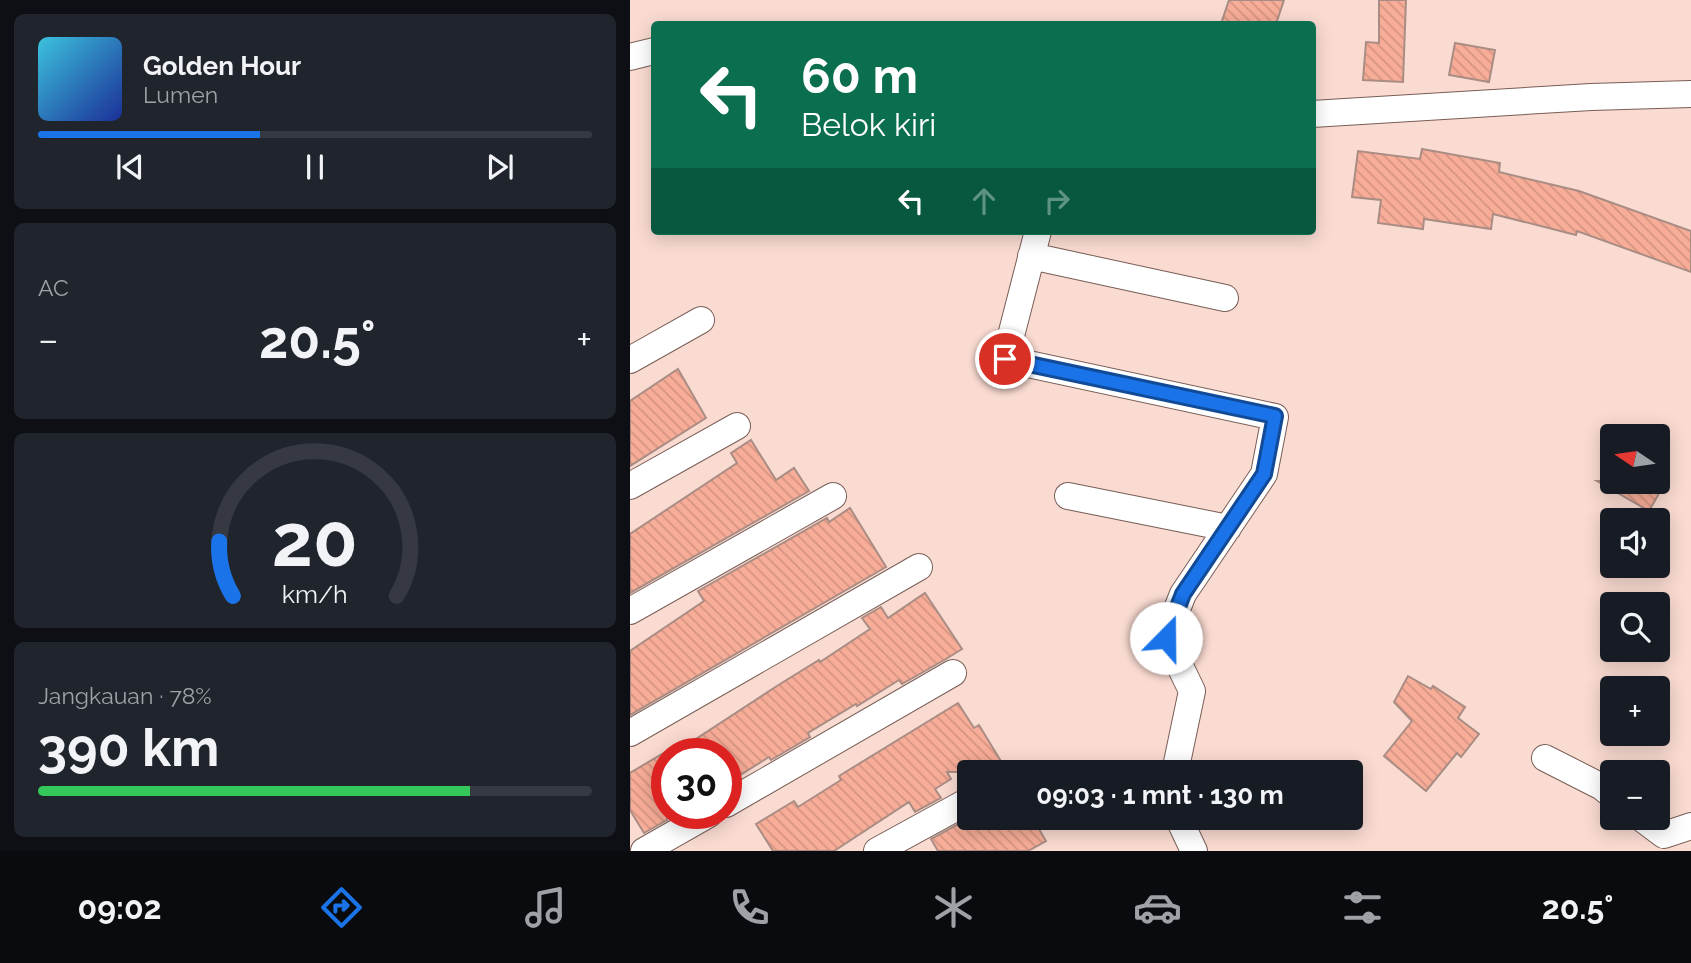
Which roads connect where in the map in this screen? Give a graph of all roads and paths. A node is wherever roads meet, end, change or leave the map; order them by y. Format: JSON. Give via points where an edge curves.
{"nodes":[{"id":1,"x":651,"y":52,"type":"edge"},
{"id":2,"x":630,"y":57,"type":"edge"},
{"id":3,"x":1691,"y":94,"type":"edge"},
{"id":4,"x":1316,"y":114,"type":"edge"},
{"id":5,"x":1035,"y":243,"type":"edge"},
{"id":6,"x":1225,"y":298,"type":"dead end"},
{"id":7,"x":701,"y":320,"type":"dead end"},
{"id":8,"x":630,"y":360,"type":"edge"},
{"id":9,"x":737,"y":426,"type":"dead end"},
{"id":10,"x":630,"y":486,"type":"edge"},
{"id":11,"x":833,"y":496,"type":"dead end"},
{"id":12,"x":1068,"y":496,"type":"dead end"},
{"id":13,"x":1228,"y":528,"type":"junction"},
{"id":14,"x":919,"y":567,"type":"dead end"},
{"id":15,"x":630,"y":611,"type":"edge"},
{"id":16,"x":953,"y":673,"type":"dead end"},
{"id":17,"x":630,"y":733,"type":"edge"},
{"id":18,"x":1545,"y":758,"type":"dead end"},
{"id":19,"x":1178,"y":760,"type":"edge"},
{"id":20,"x":1600,"y":786,"type":"edge"},
{"id":21,"x":742,"y":795,"type":"edge"},
{"id":22,"x":957,"y":807,"type":"edge"},
{"id":23,"x":1691,"y":825,"type":"edge"},
{"id":24,"x":683,"y":829,"type":"edge"},
{"id":25,"x":1184,"y":830,"type":"edge"},
{"id":26,"x":1657,"y":830,"type":"edge"},
{"id":27,"x":644,"y":851,"type":"edge"},
{"id":28,"x":877,"y":851,"type":"edge"},
{"id":29,"x":1194,"y":851,"type":"edge"}],
"edges":[{"from":1,"to":2,"type":"street"},
{"from":3,"to":4,"type":"street"},
{"from":5,"to":6,"type":"street"},
{"from":5,"to":13,"type":"street","via":[[1005,359],[1275,416],[1264,474]]},
{"from":7,"to":8,"type":"street"},
{"from":9,"to":10,"type":"street"},
{"from":11,"to":15,"type":"street"},
{"from":12,"to":13,"type":"street"},
{"from":13,"to":19,"type":"street","via":[[1183,594],[1166,638],[1192,691]]},
{"from":14,"to":17,"type":"street"},
{"from":16,"to":21,"type":"street"},
{"from":18,"to":20,"type":"street"},
{"from":22,"to":28,"type":"street"},
{"from":23,"to":26,"type":"street","via":[[1664,835]]},
{"from":24,"to":27,"type":"street"},
{"from":25,"to":29,"type":"street"}]}
